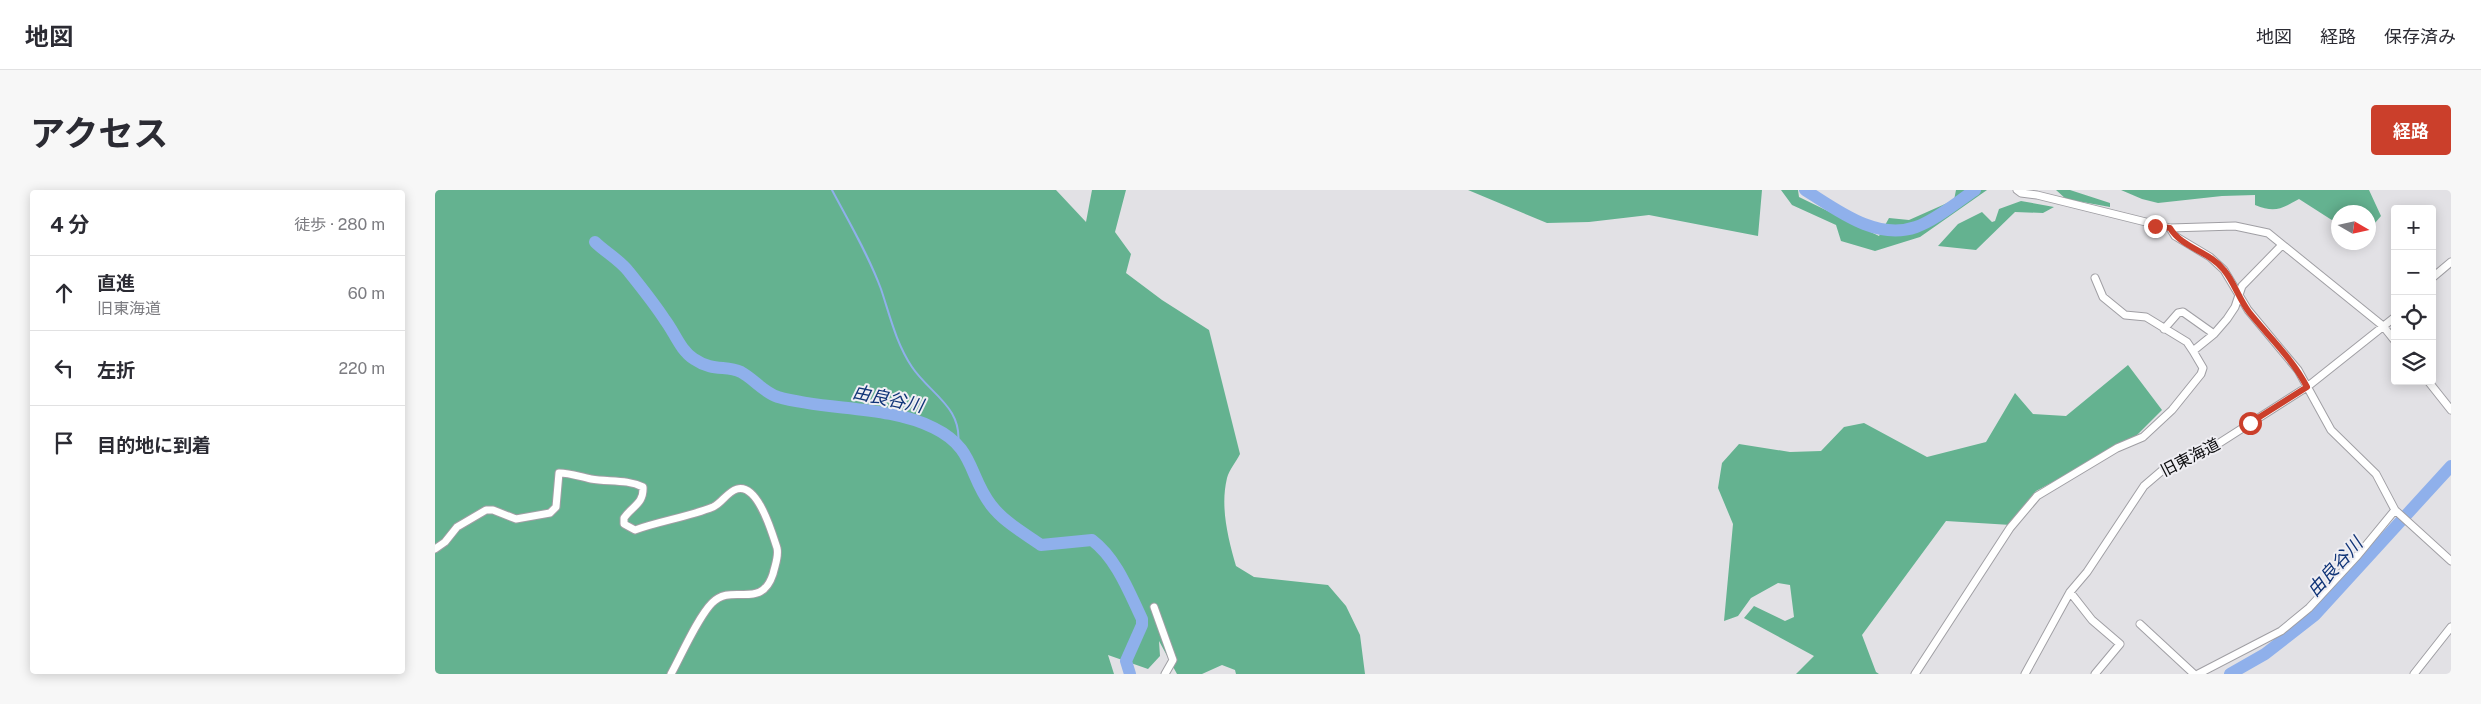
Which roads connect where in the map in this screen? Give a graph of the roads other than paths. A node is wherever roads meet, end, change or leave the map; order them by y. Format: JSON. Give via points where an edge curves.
{"nodes":[{"id":1,"x":2017,"y":190,"type":"edge"},
{"id":2,"x":2170,"y":228,"type":"junction"},
{"id":3,"x":2282,"y":245,"type":"junction"},
{"id":4,"x":2451,"y":262,"type":"edge"},
{"id":5,"x":2436,"y":275,"type":"edge"},
{"id":6,"x":2095,"y":278,"type":"dead end"},
{"id":7,"x":2239,"y":294,"type":"junction"},
{"id":8,"x":2391,"y":320,"type":"edge"},
{"id":9,"x":2383,"y":326,"type":"junction"},
{"id":10,"x":2164,"y":329,"type":"junction"},
{"id":11,"x":2213,"y":334,"type":"junction"},
{"id":12,"x":2394,"y":340,"type":"edge"},
{"id":13,"x":2193,"y":351,"type":"junction"},
{"id":14,"x":2431,"y":385,"type":"edge"},
{"id":15,"x":2307,"y":387,"type":"junction"},
{"id":16,"x":2451,"y":410,"type":"edge"},
{"id":17,"x":2395,"y":510,"type":"junction"},
{"id":18,"x":435,"y":549,"type":"edge"},
{"id":19,"x":2451,"y":561,"type":"edge"},
{"id":20,"x":2069,"y":592,"type":"junction"},
{"id":21,"x":1155,"y":607,"type":"dead end"},
{"id":22,"x":2140,"y":624,"type":"dead end"},
{"id":23,"x":2451,"y":627,"type":"edge"},
{"id":24,"x":671,"y":674,"type":"edge"},
{"id":25,"x":1165,"y":674,"type":"edge"},
{"id":26,"x":1915,"y":674,"type":"edge"},
{"id":27,"x":2026,"y":674,"type":"edge"},
{"id":28,"x":2095,"y":674,"type":"edge"},
{"id":29,"x":2193,"y":674,"type":"edge"},
{"id":30,"x":2199,"y":674,"type":"edge"},
{"id":31,"x":2414,"y":674,"type":"edge"}],
"edges":[{"from":1,"to":2,"type":"street"},
{"from":2,"to":3,"type":"street","via":[[2255,228],[2268,233]]},
{"from":2,"to":7,"type":"street","via":[[2175,236],[2210,257],[2224,270]]},
{"from":3,"to":7,"type":"street","via":[[2242,286]]},
{"from":3,"to":9,"type":"street"},
{"from":4,"to":5,"type":"street"},
{"from":6,"to":10,"type":"street","via":[[2103,297],[2125,315],[2146,317]]},
{"from":7,"to":11,"type":"street","via":[[2235,307]]},
{"from":7,"to":15,"type":"street"},
{"from":8,"to":9,"type":"street","name":"旧東海道"},
{"from":9,"to":12,"type":"street"},
{"from":9,"to":15,"type":"street","name":"旧東海道"},
{"from":10,"to":11,"type":"street","via":[[2178,313],[2183,312]]},
{"from":10,"to":13,"type":"street","via":[[2187,342]]},
{"from":11,"to":13,"type":"street"},
{"from":13,"to":26,"type":"street","via":[[2203,368],[2201,374],[2172,410],[2143,437],[2117,448],[2037,496],[2010,528]]},
{"from":14,"to":16,"type":"street"},
{"from":15,"to":17,"type":"street","via":[[2331,430],[2376,474]]},
{"from":15,"to":20,"type":"street","name":"旧東海道","via":[[2210,449],[2153,476],[2091,566]]},
{"from":17,"to":19,"type":"street"},
{"from":17,"to":30,"type":"street","via":[[2309,608],[2281,632]]},
{"from":18,"to":24,"type":"street","via":[[457,527],[485,510],[516,518],[550,513],[556,508],[559,473],[631,482],[643,487],[639,503],[624,518],[624,524],[635,530],[714,507],[736,489],[744,488],[753,494],[761,507],[779,555],[769,585],[760,594],[729,596],[711,603]]},
{"from":20,"to":27,"type":"street","name":"旧東海道"},
{"from":20,"to":28,"type":"street","via":[[2092,620],[2120,644]]},
{"from":21,"to":25,"type":"street","via":[[1173,660]]},
{"from":22,"to":29,"type":"street"},
{"from":23,"to":31,"type":"street"}]}
